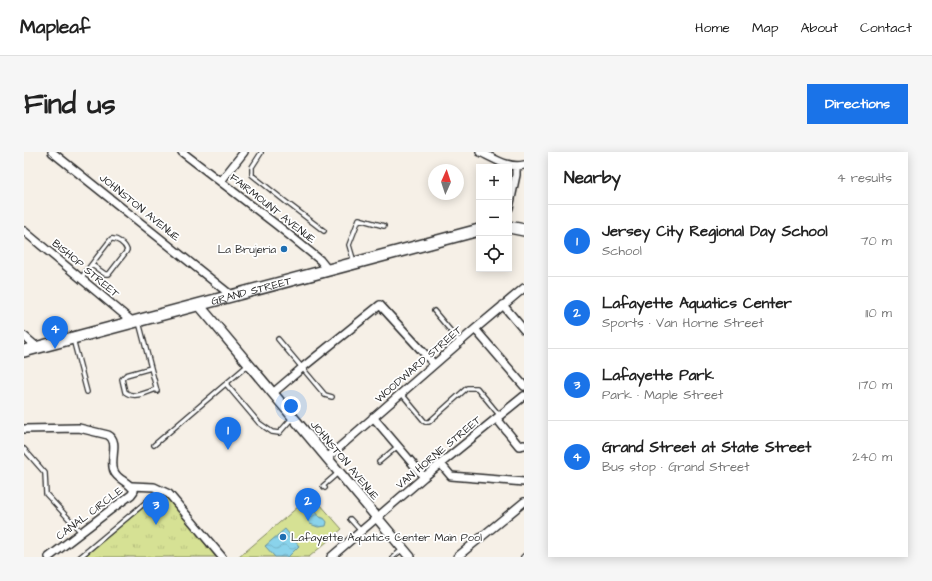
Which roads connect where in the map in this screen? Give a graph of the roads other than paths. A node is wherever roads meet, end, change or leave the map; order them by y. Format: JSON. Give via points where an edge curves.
{"nodes":[{"id":1,"x":52,"y":152,"type":"edge"},
{"id":2,"x":182,"y":152,"type":"edge"},
{"id":3,"x":244,"y":152,"type":"edge"},
{"id":4,"x":261,"y":152,"type":"edge"},
{"id":5,"x":480,"y":152,"type":"edge"},
{"id":6,"x":524,"y":166,"type":"edge"},
{"id":7,"x":516,"y":167,"type":"junction"},
{"id":8,"x":221,"y":182,"type":"junction"},
{"id":9,"x":511,"y":200,"type":"edge"},
{"id":10,"x":384,"y":226,"type":"dead end"},
{"id":11,"x":512,"y":228,"type":"edge"},
{"id":12,"x":524,"y":230,"type":"edge"},
{"id":13,"x":24,"y":231,"type":"edge"},
{"id":14,"x":324,"y":231,"type":"dead end"},
{"id":15,"x":476,"y":231,"type":"edge"},
{"id":16,"x":354,"y":264,"type":"junction"},
{"id":17,"x":92,"y":265,"type":"junction"},
{"id":18,"x":328,"y":270,"type":"junction"},
{"id":19,"x":81,"y":278,"type":"junction"},
{"id":20,"x":524,"y":288,"type":"edge"},
{"id":21,"x":232,"y":296,"type":"junction"},
{"id":22,"x":199,"y":305,"type":"junction"},
{"id":23,"x":503,"y":305,"type":"junction"},
{"id":24,"x":434,"y":311,"type":"dead end"},
{"id":25,"x":136,"y":322,"type":"junction"},
{"id":26,"x":475,"y":329,"type":"junction"},
{"id":27,"x":524,"y":330,"type":"edge"},
{"id":28,"x":24,"y":336,"type":"edge"},
{"id":29,"x":73,"y":338,"type":"junction"},
{"id":30,"x":278,"y":339,"type":"dead end"},
{"id":31,"x":460,"y":342,"type":"junction"},
{"id":32,"x":38,"y":348,"type":"junction"},
{"id":33,"x":24,"y":351,"type":"edge"},
{"id":34,"x":249,"y":364,"type":"junction"},
{"id":35,"x":434,"y":364,"type":"junction"},
{"id":36,"x":151,"y":368,"type":"junction"},
{"id":37,"x":302,"y":368,"type":"junction"},
{"id":38,"x":226,"y":384,"type":"junction"},
{"id":39,"x":524,"y":386,"type":"edge"},
{"id":40,"x":87,"y":392,"type":"dead end"},
{"id":41,"x":273,"y":393,"type":"junction"},
{"id":42,"x":401,"y":393,"type":"junction"},
{"id":43,"x":524,"y":396,"type":"edge"},
{"id":44,"x":332,"y":397,"type":"dead end"},
{"id":45,"x":293,"y":417,"type":"junction"},
{"id":46,"x":373,"y":417,"type":"junction"},
{"id":47,"x":498,"y":417,"type":"junction"},
{"id":48,"x":24,"y":429,"type":"edge"},
{"id":49,"x":154,"y":445,"type":"dead end"},
{"id":50,"x":524,"y":445,"type":"edge"},
{"id":51,"x":398,"y":446,"type":"junction"},
{"id":52,"x":24,"y":449,"type":"edge"},
{"id":53,"x":327,"y":458,"type":"junction"},
{"id":54,"x":379,"y":462,"type":"dead end"},
{"id":55,"x":441,"y":464,"type":"junction"},
{"id":56,"x":339,"y":472,"type":"junction"},
{"id":57,"x":424,"y":477,"type":"junction"},
{"id":58,"x":524,"y":482,"type":"edge"},
{"id":59,"x":132,"y":486,"type":"junction"},
{"id":60,"x":325,"y":488,"type":"dead end"},
{"id":61,"x":161,"y":491,"type":"junction"},
{"id":62,"x":524,"y":502,"type":"edge"},
{"id":63,"x":378,"y":518,"type":"junction"},
{"id":64,"x":350,"y":519,"type":"dead end"},
{"id":65,"x":361,"y":531,"type":"junction"},
{"id":66,"x":82,"y":533,"type":"junction"},
{"id":67,"x":403,"y":549,"type":"junction"},
{"id":68,"x":49,"y":557,"type":"edge"},
{"id":69,"x":80,"y":557,"type":"edge"},
{"id":70,"x":222,"y":557,"type":"edge"},
{"id":71,"x":331,"y":557,"type":"edge"},
{"id":72,"x":394,"y":557,"type":"edge"},
{"id":73,"x":410,"y":557,"type":"edge"},
{"id":74,"x":457,"y":557,"type":"edge"}],
"edges":[{"from":1,"to":21,"type":"street","name":"JOHNSTON AVENUE"},
{"from":2,"to":8,"type":"street","name":"FAIRMOUNT AVENUE"},
{"from":3,"to":8,"type":"street"},
{"from":4,"to":14,"type":"lane","via":[[252,167],[252,174]]},
{"from":5,"to":7,"type":"street"},
{"from":6,"to":7,"type":"street"},
{"from":7,"to":9,"type":"street"},
{"from":8,"to":18,"type":"street","name":"FAIRMOUNT AVENUE","via":[[320,260]]},
{"from":10,"to":16,"type":"lane","via":[[359,219],[350,245]]},
{"from":11,"to":12,"type":"main road"},
{"from":13,"to":19,"type":"street","name":"BISHOP STREET"},
{"from":15,"to":16,"type":"main road","name":"GRAND STREET"},
{"from":16,"to":18,"type":"main road","name":"GRAND STREET"},
{"from":17,"to":17,"type":"lane","via":[[111,239],[115,238],[126,246],[126,252],[109,274]]},
{"from":17,"to":19,"type":"lane"},
{"from":18,"to":21,"type":"main road","name":"GRAND STREET"},
{"from":19,"to":25,"type":"street","name":"BISHOP STREET"},
{"from":20,"to":23,"type":"street","name":"WOODWARD STREET"},
{"from":21,"to":22,"type":"main road","name":"GRAND STREET"},
{"from":22,"to":25,"type":"main road","name":"GRAND STREET"},
{"from":22,"to":34,"type":"street","name":"JOHNSTON AVENUE"},
{"from":23,"to":26,"type":"street","name":"WOODWARD STREET"},
{"from":23,"to":27,"type":"street"},
{"from":24,"to":31,"type":"lane"},
{"from":25,"to":29,"type":"main road","name":"GRAND STREET"},
{"from":25,"to":36,"type":"lane"},
{"from":26,"to":31,"type":"street","name":"WOODWARD STREET"},
{"from":26,"to":39,"type":"street"},
{"from":28,"to":32,"type":"street"},
{"from":29,"to":32,"type":"main road","name":"GRAND STREET"},
{"from":29,"to":40,"type":"lane"},
{"from":30,"to":37,"type":"lane"},
{"from":31,"to":35,"type":"street","name":"WOODWARD STREET"},
{"from":32,"to":33,"type":"main road","name":"GRAND STREET"},
{"from":34,"to":38,"type":"lane"},
{"from":34,"to":41,"type":"street","name":"JOHNSTON AVENUE"},
{"from":35,"to":37,"type":"street","via":[[380,305]]},
{"from":35,"to":42,"type":"street","name":"WOODWARD STREET"},
{"from":36,"to":36,"type":"lane","via":[[156,390],[136,396],[125,392],[122,379],[126,375]]},
{"from":37,"to":41,"type":"street"},
{"from":37,"to":44,"type":"lane","via":[[325,395]]},
{"from":38,"to":45,"type":"lane","via":[[259,423],[272,432],[279,433]]},
{"from":38,"to":49,"type":"lane"},
{"from":41,"to":45,"type":"street","name":"JOHNSTON AVENUE"},
{"from":42,"to":46,"type":"street","name":"WOODWARD STREET"},
{"from":42,"to":47,"type":"lane","via":[[425,422],[429,422],[467,388],[477,388]]},
{"from":43,"to":47,"type":"street","name":"VAN HORNE STREET"},
{"from":45,"to":53,"type":"street","name":"JOHNSTON AVENUE"},
{"from":46,"to":51,"type":"street"},
{"from":46,"to":53,"type":"street","name":"WOODWARD STREET"},
{"from":47,"to":50,"type":"street","via":[[519,446]]},
{"from":47,"to":55,"type":"street","name":"VAN HORNE STREET"},
{"from":48,"to":59,"type":"street","name":"CANAL CIRCLE","via":[[79,428],[112,437],[113,470]]},
{"from":51,"to":54,"type":"lane"},
{"from":51,"to":57,"type":"street"},
{"from":52,"to":66,"type":"lane","via":[[45,473],[46,494]]},
{"from":53,"to":56,"type":"street","name":"JOHNSTON AVENUE"},
{"from":55,"to":57,"type":"street","name":"VAN HORNE STREET"},
{"from":55,"to":58,"type":"street","via":[[451,476]]},
{"from":56,"to":60,"type":"lane","via":[[323,486]]},
{"from":56,"to":63,"type":"street","name":"JOHNSTON AVENUE"},
{"from":57,"to":63,"type":"street","name":"VAN HORNE STREET"},
{"from":59,"to":61,"type":"street","via":[[154,487]]},
{"from":59,"to":66,"type":"street","name":"CANAL CIRCLE","via":[[134,491],[131,495]]},
{"from":61,"to":69,"type":"lane"},
{"from":61,"to":70,"type":"street","via":[[169,494]]},
{"from":62,"to":74,"type":"street"},
{"from":63,"to":65,"type":"street","name":"VAN HORNE STREET"},
{"from":63,"to":67,"type":"street","name":"JOHNSTON AVENUE"},
{"from":64,"to":65,"type":"lane"},
{"from":65,"to":71,"type":"street","name":"VAN HORNE STREET"},
{"from":66,"to":68,"type":"street","name":"CANAL CIRCLE"},
{"from":67,"to":72,"type":"lane"},
{"from":67,"to":73,"type":"street","name":"JOHNSTON AVENUE"}]}
